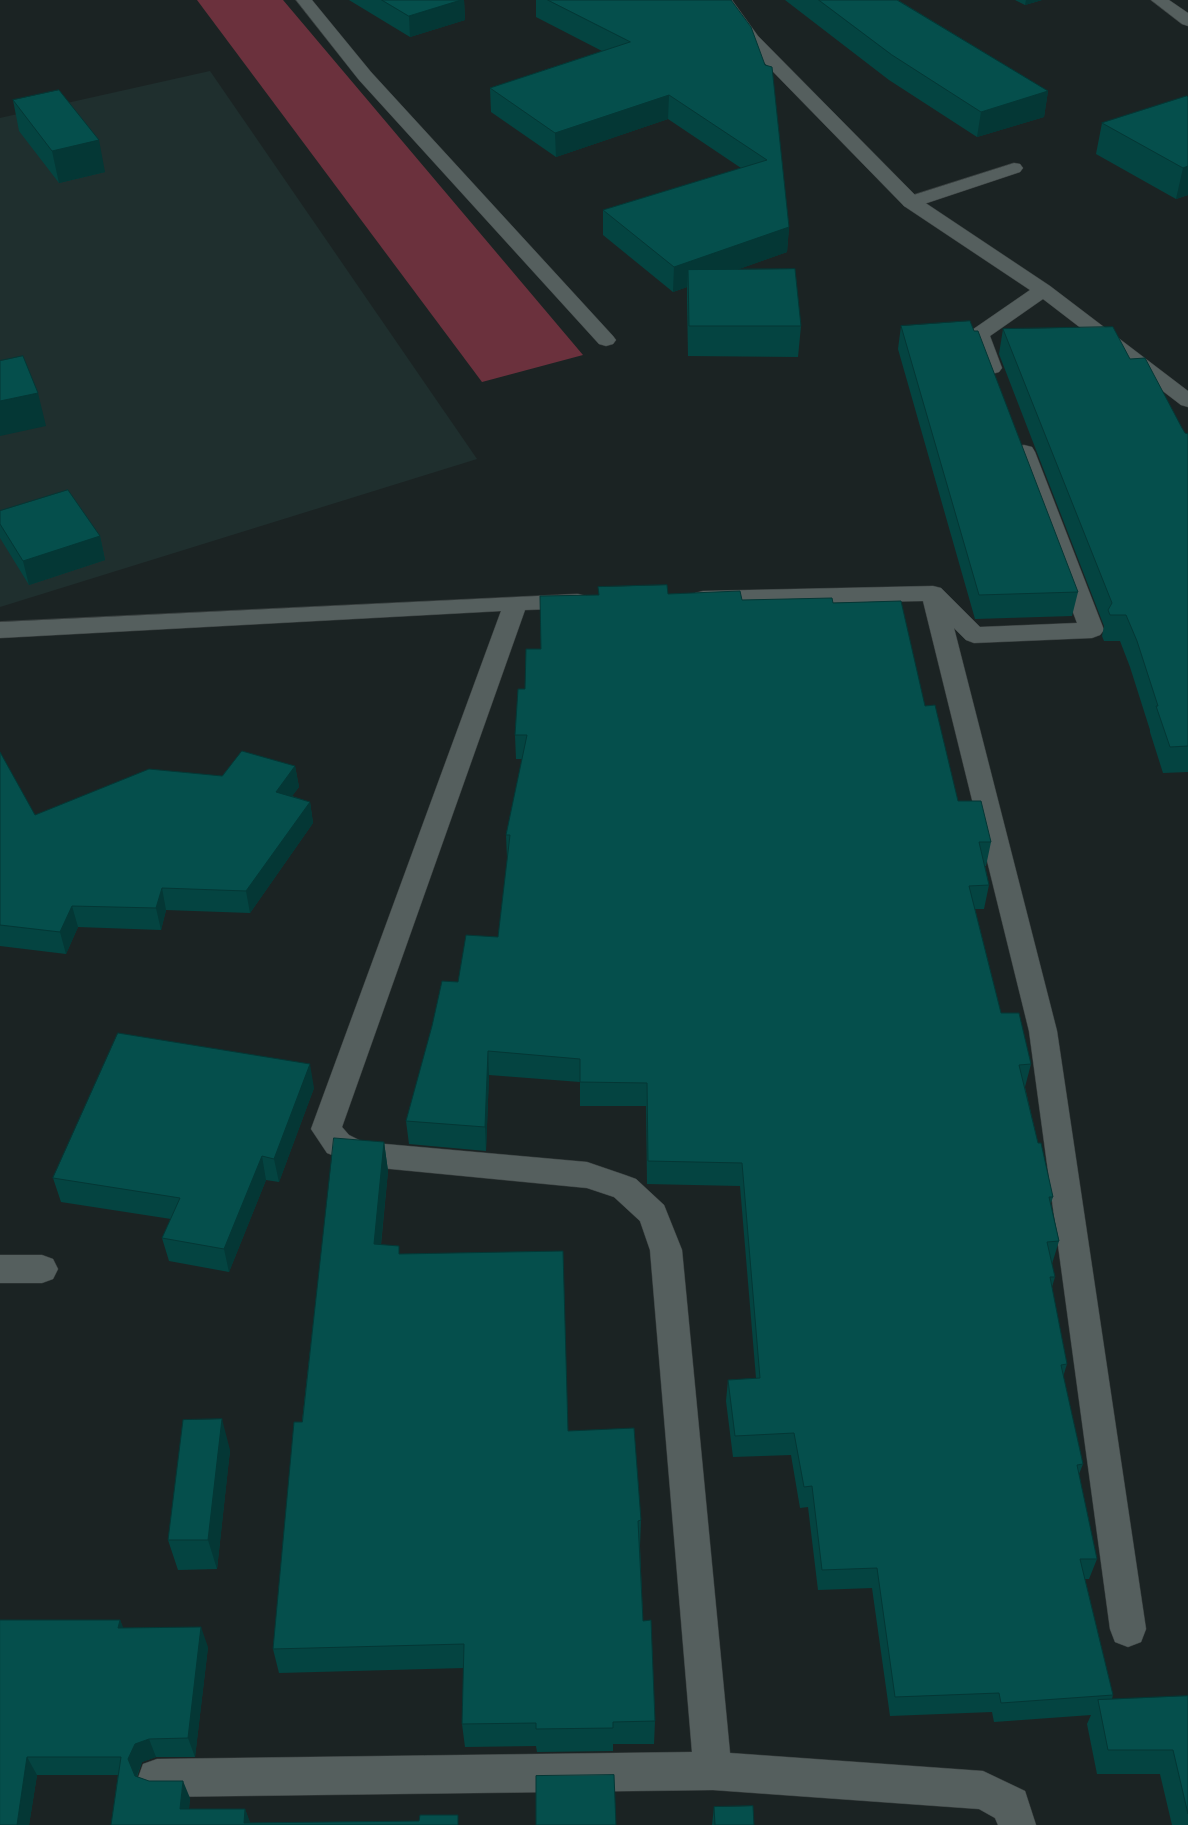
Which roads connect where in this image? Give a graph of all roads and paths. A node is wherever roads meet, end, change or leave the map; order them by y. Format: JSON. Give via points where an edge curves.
{"nodes":[{"id":1,"x":304,"y":0,"type":"edge"},
{"id":2,"x":724,"y":0,"type":"edge"},
{"id":3,"x":1159,"y":0,"type":"edge"},
{"id":4,"x":1188,"y":21,"type":"edge"},
{"id":5,"x":1014,"y":168,"type":"dead end"},
{"id":6,"x":910,"y":202,"type":"junction"},
{"id":7,"x":1043,"y":290,"type":"junction"},
{"id":8,"x":606,"y":340,"type":"dead end"},
{"id":9,"x":1145,"y":370,"type":"junction"},
{"id":10,"x":1000,"y":390,"type":"edge"},
{"id":11,"x":1188,"y":401,"type":"edge"},
{"id":12,"x":1167,"y":411,"type":"edge"},
{"id":13,"x":1018,"y":436,"type":"edge"},
{"id":14,"x":932,"y":593,"type":"junction"},
{"id":15,"x":685,"y":599,"type":"edge"},
{"id":16,"x":595,"y":601,"type":"edge"},
{"id":17,"x":516,"y":603,"type":"junction"},
{"id":18,"x":0,"y":630,"type":"edge"},
{"id":19,"x":0,"y":1269,"type":"edge"},
{"id":20,"x":42,"y":1269,"type":"dead end"},
{"id":21,"x":1128,"y":1629,"type":"dead end"},
{"id":22,"x":713,"y":1771,"type":"junction"},
{"id":23,"x":157,"y":1778,"type":"dead end"},
{"id":24,"x":1017,"y":1825,"type":"edge"}],
"edges":[{"from":1,"to":8,"type":"street","via":[[365,76]]},
{"from":2,"to":6,"type":"street","via":[[752,40]]},
{"from":3,"to":4,"type":"street"},
{"from":5,"to":6,"type":"street"},
{"from":6,"to":7,"type":"street"},
{"from":7,"to":9,"type":"street"},
{"from":7,"to":10,"type":"street","via":[[979,334]]},
{"from":9,"to":11,"type":"street"},
{"from":9,"to":12,"type":"street"},
{"from":13,"to":14,"type":"street","via":[[1092,630],[974,635]]},
{"from":14,"to":15,"type":"street"},
{"from":14,"to":21,"type":"street","via":[[1043,1031]]},
{"from":16,"to":17,"type":"street"},
{"from":17,"to":18,"type":"street"},
{"from":17,"to":22,"type":"street","via":[[326,1129],[338,1144],[360,1154],[587,1175],[625,1188],[653,1214],[666,1250]]},
{"from":19,"to":20,"type":"street"},
{"from":22,"to":23,"type":"street"},
{"from":22,"to":24,"type":"street","via":[[984,1790],[1011,1805]]}]}
